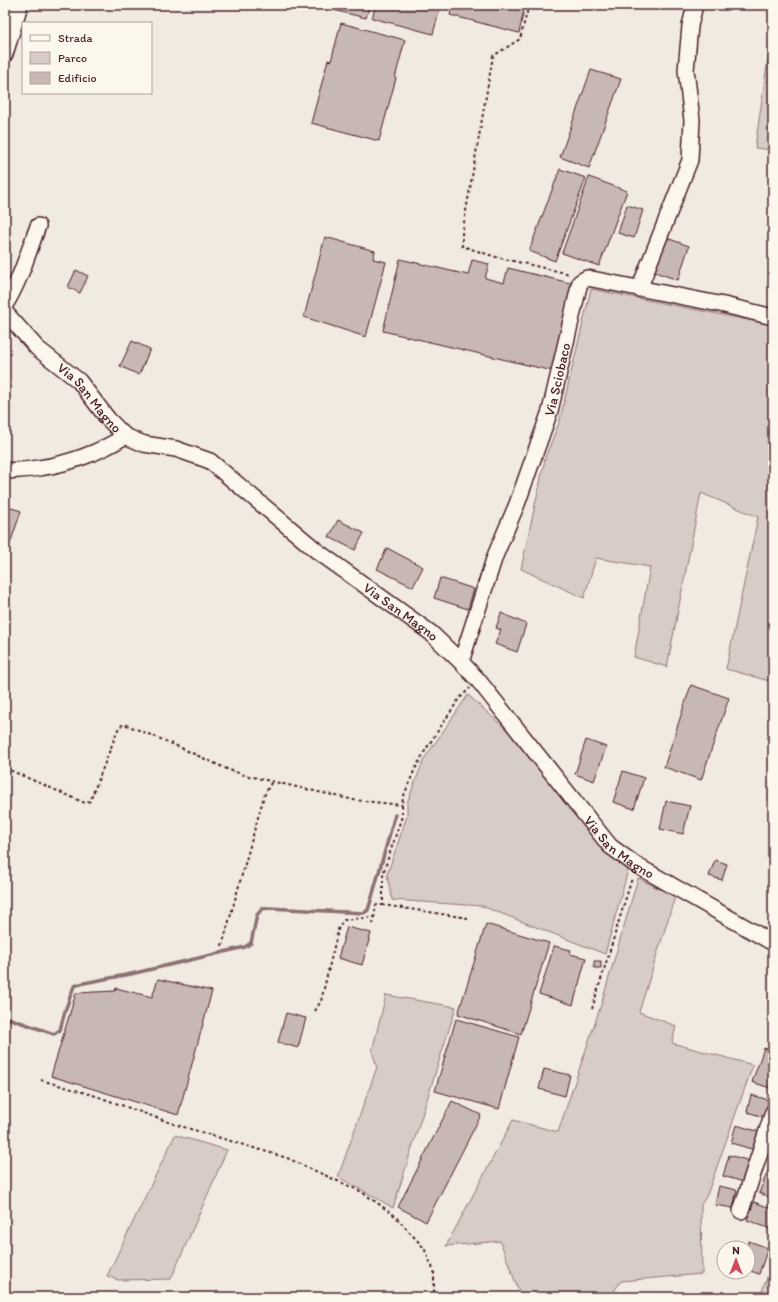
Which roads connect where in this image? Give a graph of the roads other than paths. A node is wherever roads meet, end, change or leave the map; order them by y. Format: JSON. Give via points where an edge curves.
{"nodes":[{"id":1,"x":20,"y":5,"type":"edge"},
{"id":2,"x":694,"y":5,"type":"edge"},
{"id":3,"x":5,"y":54,"type":"edge"},
{"id":4,"x":38,"y":226,"type":"dead end"},
{"id":5,"x":639,"y":289,"type":"junction"},
{"id":6,"x":5,"y":305,"type":"edge"},
{"id":7,"x":5,"y":312,"type":"edge"},
{"id":8,"x":773,"y":317,"type":"edge"},
{"id":9,"x":125,"y":436,"type":"junction"},
{"id":10,"x":5,"y":471,"type":"edge"},
{"id":11,"x":461,"y":662,"type":"junction"},
{"id":12,"x":773,"y":943,"type":"edge"},
{"id":13,"x":773,"y":1112,"type":"edge"},
{"id":14,"x":741,"y":1211,"type":"dead end"}],
"edges":[{"from":1,"to":3,"type":"street"},
{"from":2,"to":5,"type":"street","via":[[686,70],[692,120],[690,160]]},
{"from":4,"to":6,"type":"street","via":[[21,273]]},
{"from":5,"to":8,"type":"street"},
{"from":5,"to":11,"type":"street","name":"Via Sciobaco","via":[[587,278],[580,282],[550,411],[495,556]]},
{"from":7,"to":9,"type":"street","name":"Via San Magno","via":[[36,348],[79,381],[108,419]]},
{"from":9,"to":10,"type":"street","via":[[80,458],[39,468]]},
{"from":9,"to":11,"type":"street","name":"Via San Magno","via":[[144,444],[176,448],[210,461],[317,551],[431,633]]},
{"from":11,"to":12,"type":"street","name":"Via San Magno","via":[[610,846],[636,865]]},
{"from":13,"to":14,"type":"street"}]}
